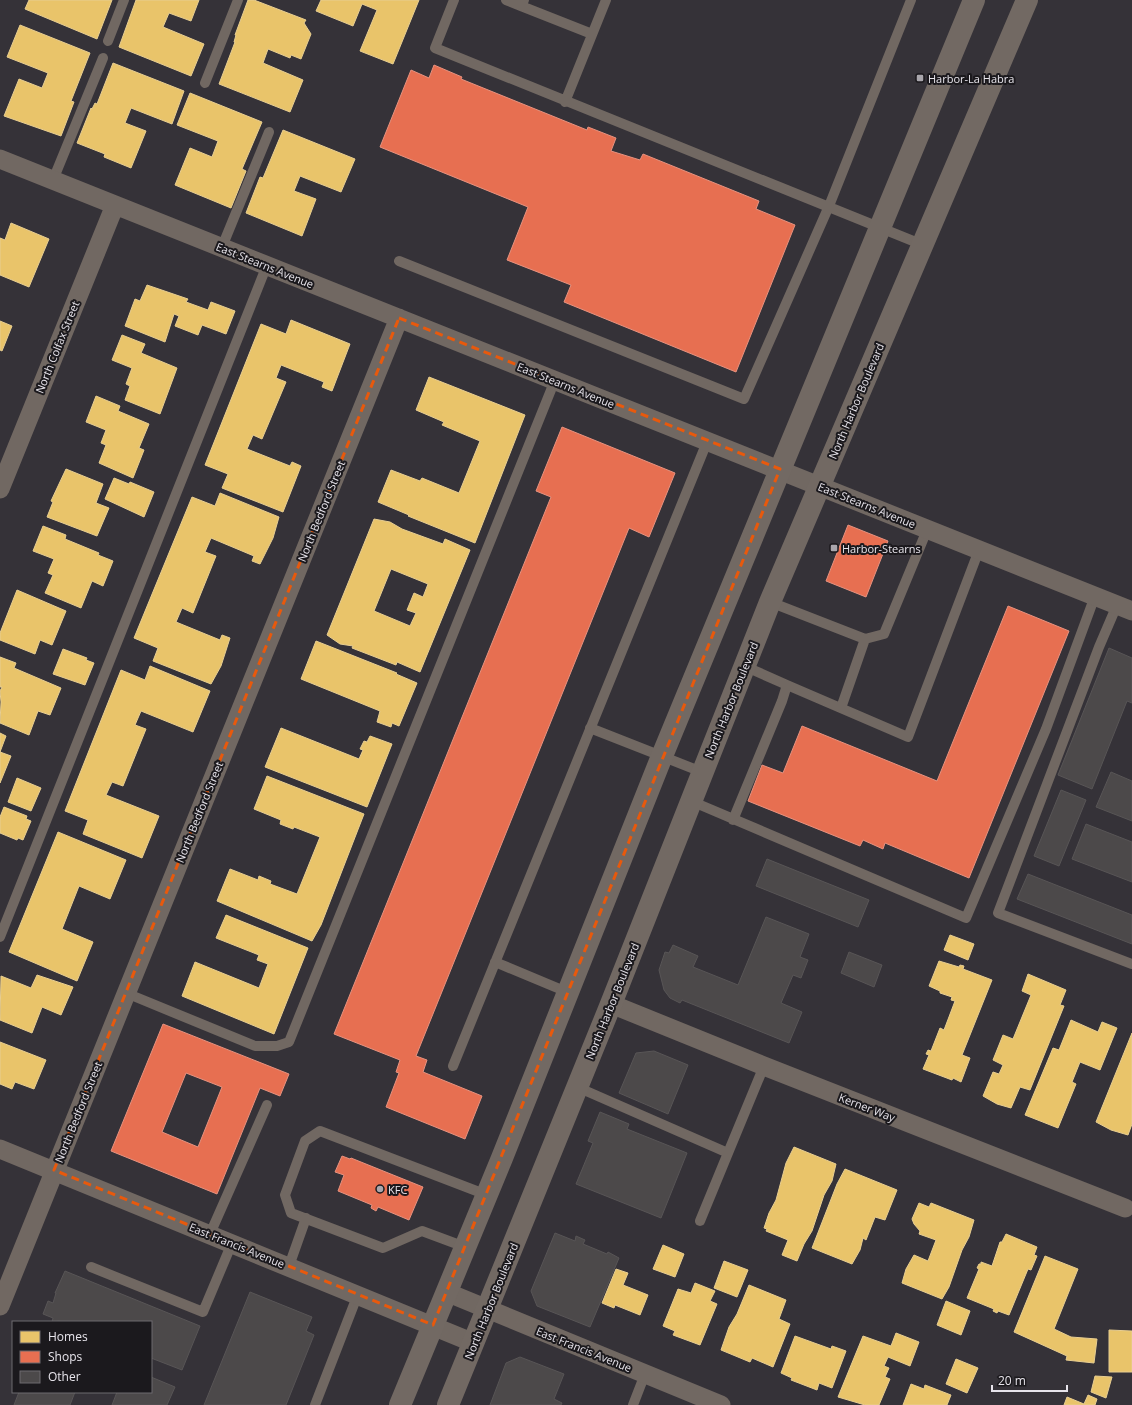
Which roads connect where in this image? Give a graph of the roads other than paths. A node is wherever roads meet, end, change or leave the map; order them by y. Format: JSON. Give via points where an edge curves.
{"nodes":[{"id":1,"x":124,"y":0,"type":"edge"},
{"id":2,"x":238,"y":0,"type":"edge"},
{"id":3,"x":454,"y":0,"type":"edge"},
{"id":4,"x":506,"y":0,"type":"edge"},
{"id":5,"x":606,"y":0,"type":"edge"},
{"id":6,"x":911,"y":0,"type":"edge"},
{"id":7,"x":974,"y":0,"type":"edge"},
{"id":8,"x":1028,"y":0,"type":"edge"},
{"id":9,"x":522,"y":3,"type":"edge"},
{"id":10,"x":592,"y":34,"type":"junction"},
{"id":11,"x":108,"y":41,"type":"dead end"},
{"id":12,"x":103,"y":58,"type":"dead end"},
{"id":13,"x":205,"y":83,"type":"dead end"},
{"id":14,"x":565,"y":102,"type":"junction"},
{"id":15,"x":270,"y":132,"type":"dead end"},
{"id":16,"x":0,"y":159,"type":"edge"},
{"id":17,"x":53,"y":180,"type":"junction"},
{"id":18,"x":115,"y":205,"type":"junction"},
{"id":19,"x":829,"y":206,"type":"junction"},
{"id":20,"x":880,"y":227,"type":"junction"},
{"id":21,"x":923,"y":245,"type":"junction"},
{"id":22,"x":222,"y":247,"type":"junction"},
{"id":23,"x":399,"y":261,"type":"dead end"},
{"id":24,"x":267,"y":265,"type":"junction"},
{"id":25,"x":399,"y":318,"type":"junction"},
{"id":26,"x":555,"y":380,"type":"junction"},
{"id":27,"x":707,"y":442,"type":"junction"},
{"id":28,"x":780,"y":469,"type":"junction"},
{"id":29,"x":819,"y":485,"type":"junction"},
{"id":30,"x":0,"y":489,"type":"edge"},
{"id":31,"x":927,"y":530,"type":"junction"},
{"id":32,"x":979,"y":550,"type":"junction"},
{"id":33,"x":1095,"y":596,"type":"junction"},
{"id":34,"x":770,"y":602,"type":"junction"},
{"id":35,"x":1124,"y":608,"type":"edge"},
{"id":36,"x":865,"y":639,"type":"junction"},
{"id":37,"x":744,"y":666,"type":"junction"},
{"id":38,"x":787,"y":685,"type":"junction"},
{"id":39,"x":840,"y":708,"type":"junction"},
{"id":40,"x":590,"y":728,"type":"junction"},
{"id":41,"x":662,"y":756,"type":"junction"},
{"id":42,"x":702,"y":772,"type":"junction"},
{"id":43,"x":691,"y":801,"type":"junction"},
{"id":44,"x":733,"y":820,"type":"junction"},
{"id":45,"x":0,"y":937,"type":"edge"},
{"id":46,"x":495,"y":962,"type":"junction"},
{"id":47,"x":1132,"y":964,"type":"edge"},
{"id":48,"x":567,"y":992,"type":"junction"},
{"id":49,"x":126,"y":993,"type":"junction"},
{"id":50,"x":611,"y":1004,"type":"junction"},
{"id":51,"x":453,"y":1066,"type":"dead end"},
{"id":52,"x":764,"y":1066,"type":"junction"},
{"id":53,"x":577,"y":1087,"type":"junction"},
{"id":54,"x":267,"y":1105,"type":"dead end"},
{"id":55,"x":0,"y":1149,"type":"edge"},
{"id":56,"x":728,"y":1153,"type":"junction"},
{"id":57,"x":54,"y":1170,"type":"junction"},
{"id":58,"x":487,"y":1195,"type":"junction"},
{"id":59,"x":1125,"y":1208,"type":"dead end"},
{"id":60,"x":306,"y":1218,"type":"junction"},
{"id":61,"x":700,"y":1221,"type":"dead end"},
{"id":62,"x":210,"y":1234,"type":"junction"},
{"id":63,"x":232,"y":1243,"type":"junction"},
{"id":64,"x":465,"y":1247,"type":"junction"},
{"id":65,"x":289,"y":1266,"type":"junction"},
{"id":66,"x":91,"y":1267,"type":"dead end"},
{"id":67,"x":446,"y":1292,"type":"junction"},
{"id":68,"x":358,"y":1294,"type":"junction"},
{"id":69,"x":0,"y":1306,"type":"edge"},
{"id":70,"x":488,"y":1310,"type":"junction"},
{"id":71,"x":433,"y":1325,"type":"junction"},
{"id":72,"x":474,"y":1343,"type":"junction"},
{"id":73,"x":645,"y":1374,"type":"junction"},
{"id":74,"x":315,"y":1405,"type":"edge"},
{"id":75,"x":400,"y":1405,"type":"edge"},
{"id":76,"x":448,"y":1405,"type":"edge"},
{"id":77,"x":632,"y":1405,"type":"edge"},
{"id":78,"x":721,"y":1405,"type":"edge"}],
"edges":[{"from":1,"to":11,"type":"lane"},
{"from":2,"to":13,"type":"lane"},
{"from":3,"to":14,"type":"lane","via":[[436,48]]},
{"from":4,"to":9,"type":"lane"},
{"from":5,"to":10,"type":"lane"},
{"from":6,"to":19,"type":"lane"},
{"from":7,"to":20,"type":"main road"},
{"from":8,"to":21,"type":"main road","name":"North Harbor Boulevard"},
{"from":9,"to":10,"type":"lane"},
{"from":10,"to":14,"type":"lane"},
{"from":12,"to":17,"type":"lane"},
{"from":14,"to":19,"type":"lane"},
{"from":15,"to":22,"type":"lane"},
{"from":16,"to":17,"type":"street","name":"East Stearns Avenue"},
{"from":17,"to":18,"type":"street","name":"East Stearns Avenue"},
{"from":18,"to":22,"type":"street","name":"East Stearns Avenue"},
{"from":18,"to":30,"type":"street","name":"North Colfax Street"},
{"from":19,"to":20,"type":"lane"},
{"from":19,"to":23,"type":"lane","via":[[744,399]]},
{"from":20,"to":21,"type":"lane"},
{"from":20,"to":28,"type":"main road"},
{"from":21,"to":29,"type":"main road","name":"North Harbor Boulevard"},
{"from":22,"to":24,"type":"street","name":"East Stearns Avenue"},
{"from":24,"to":25,"type":"street","name":"East Stearns Avenue"},
{"from":24,"to":45,"type":"lane"},
{"from":25,"to":26,"type":"street","name":"East Stearns Avenue"},
{"from":25,"to":49,"type":"street","name":"North Bedford Street"},
{"from":26,"to":27,"type":"street","name":"East Stearns Avenue"},
{"from":26,"to":49,"type":"lane","via":[[289,1042],[277,1046],[255,1046]]},
{"from":27,"to":28,"type":"street","name":"East Stearns Avenue"},
{"from":27,"to":40,"type":"lane"},
{"from":28,"to":29,"type":"street","name":"East Stearns Avenue"},
{"from":28,"to":41,"type":"main road"},
{"from":29,"to":31,"type":"street","name":"East Stearns Avenue"},
{"from":29,"to":34,"type":"main road","name":"North Harbor Boulevard"},
{"from":31,"to":32,"type":"street","name":"East Stearns Avenue"},
{"from":31,"to":36,"type":"lane","via":[[884,634]]},
{"from":32,"to":33,"type":"street","name":"East Stearns Avenue"},
{"from":32,"to":39,"type":"lane","via":[[908,736]]},
{"from":33,"to":35,"type":"street","name":"East Stearns Avenue"},
{"from":33,"to":44,"type":"lane","via":[[1046,730],[966,918]]},
{"from":34,"to":36,"type":"lane"},
{"from":34,"to":37,"type":"main road","name":"North Harbor Boulevard"},
{"from":35,"to":47,"type":"lane","via":[[1099,647],[998,913]]},
{"from":36,"to":39,"type":"lane"},
{"from":37,"to":38,"type":"lane"},
{"from":37,"to":42,"type":"main road","name":"North Harbor Boulevard"},
{"from":38,"to":39,"type":"lane"},
{"from":38,"to":44,"type":"lane"},
{"from":40,"to":41,"type":"lane"},
{"from":40,"to":46,"type":"lane"},
{"from":41,"to":42,"type":"lane"},
{"from":41,"to":48,"type":"main road"},
{"from":42,"to":43,"type":"main road","name":"North Harbor Boulevard"},
{"from":43,"to":44,"type":"lane"},
{"from":43,"to":50,"type":"main road","name":"North Harbor Boulevard"},
{"from":46,"to":48,"type":"lane"},
{"from":46,"to":51,"type":"lane"},
{"from":48,"to":58,"type":"main road"},
{"from":49,"to":57,"type":"street","name":"North Bedford Street"},
{"from":50,"to":52,"type":"street","name":"Kerner Way"},
{"from":50,"to":53,"type":"main road","name":"North Harbor Boulevard"},
{"from":52,"to":56,"type":"lane"},
{"from":52,"to":59,"type":"street","name":"Kerner Way"},
{"from":53,"to":56,"type":"lane"},
{"from":53,"to":70,"type":"main road","name":"North Harbor Boulevard"},
{"from":54,"to":62,"type":"lane"},
{"from":55,"to":57,"type":"street","name":"East Francis Avenue"},
{"from":56,"to":61,"type":"lane"},
{"from":57,"to":62,"type":"street","name":"East Francis Avenue"},
{"from":57,"to":69,"type":"street","name":"North Bedford Street"},
{"from":58,"to":60,"type":"lane","via":[[320,1131],[306,1141],[285,1195],[291,1213]]},
{"from":58,"to":64,"type":"main road"},
{"from":60,"to":64,"type":"lane","via":[[383,1248],[422,1231]]},
{"from":60,"to":65,"type":"lane"},
{"from":62,"to":63,"type":"street","name":"East Francis Avenue"},
{"from":63,"to":65,"type":"street","name":"East Francis Avenue"},
{"from":63,"to":66,"type":"lane","via":[[203,1312]]},
{"from":64,"to":67,"type":"main road"},
{"from":65,"to":68,"type":"street","name":"East Francis Avenue"},
{"from":67,"to":70,"type":"street","name":"East Francis Avenue"},
{"from":67,"to":71,"type":"main road"},
{"from":68,"to":71,"type":"street","name":"East Francis Avenue"},
{"from":68,"to":74,"type":"lane"},
{"from":70,"to":72,"type":"main road","name":"North Harbor Boulevard"},
{"from":70,"to":73,"type":"street","name":"East Francis Avenue"},
{"from":71,"to":72,"type":"street","name":"East Francis Avenue"},
{"from":71,"to":75,"type":"main road"},
{"from":72,"to":76,"type":"main road","name":"North Harbor Boulevard"},
{"from":73,"to":77,"type":"lane"},
{"from":73,"to":78,"type":"street","name":"East Francis Avenue"}]}
